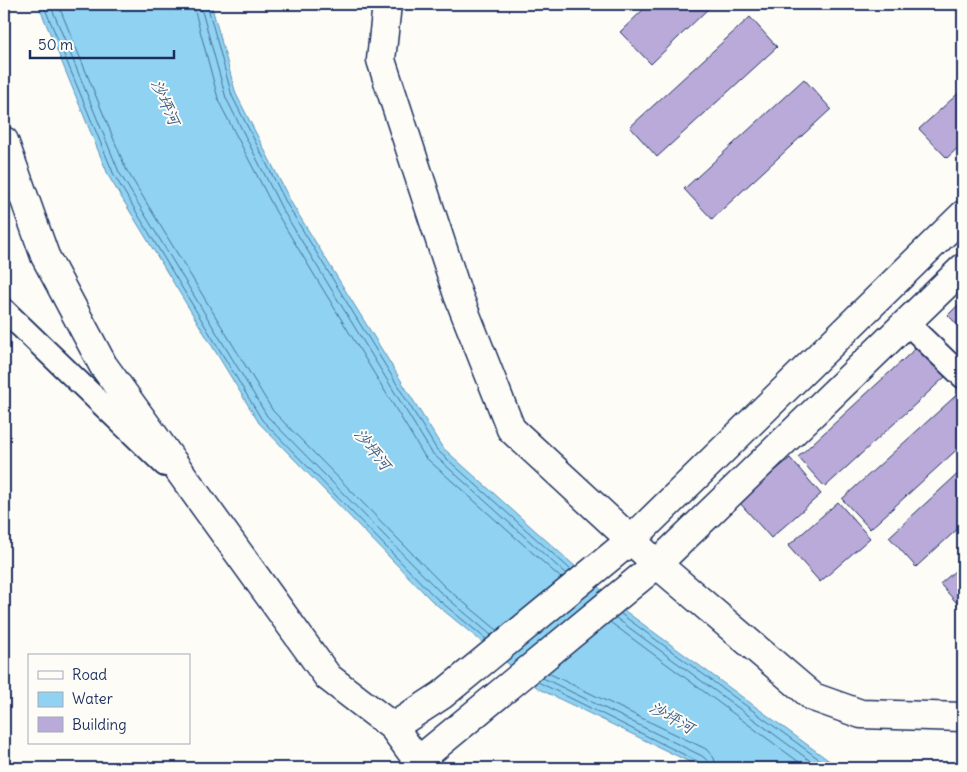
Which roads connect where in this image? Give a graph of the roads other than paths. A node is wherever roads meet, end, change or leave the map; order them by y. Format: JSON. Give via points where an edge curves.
{"nodes":[{"id":1,"x":387,"y":4,"type":"edge"},
{"id":2,"x":4,"y":142,"type":"edge"},
{"id":3,"x":963,"y":215,"type":"edge"},
{"id":4,"x":963,"y":268,"type":"edge"},
{"id":5,"x":4,"y":310,"type":"edge"},
{"id":6,"x":906,"y":322,"type":"junction"},
{"id":7,"x":963,"y":377,"type":"edge"},
{"id":8,"x":198,"y":497,"type":"junction"},
{"id":9,"x":631,"y":540,"type":"junction"},
{"id":10,"x":657,"y":564,"type":"junction"},
{"id":11,"x":963,"y":717,"type":"edge"},
{"id":12,"x":393,"y":727,"type":"junction"},
{"id":13,"x":417,"y":765,"type":"edge"}],
"edges":[{"from":1,"to":9,"type":"street","via":[[381,60],[458,295],[511,429]]},
{"from":2,"to":8,"type":"street","via":[[45,256],[103,365]]},
{"from":3,"to":9,"type":"street"},
{"from":4,"to":6,"type":"street"},
{"from":5,"to":8,"type":"street"},
{"from":6,"to":7,"type":"street"},
{"from":6,"to":10,"type":"street"},
{"from":8,"to":12,"type":"street","via":[[328,677]]},
{"from":9,"to":10,"type":"street"},
{"from":9,"to":12,"type":"street","via":[[442,695]]},
{"from":10,"to":11,"type":"street","via":[[813,697],[861,714]]},
{"from":10,"to":13,"type":"street","via":[[460,724]]},
{"from":12,"to":13,"type":"street"}]}
